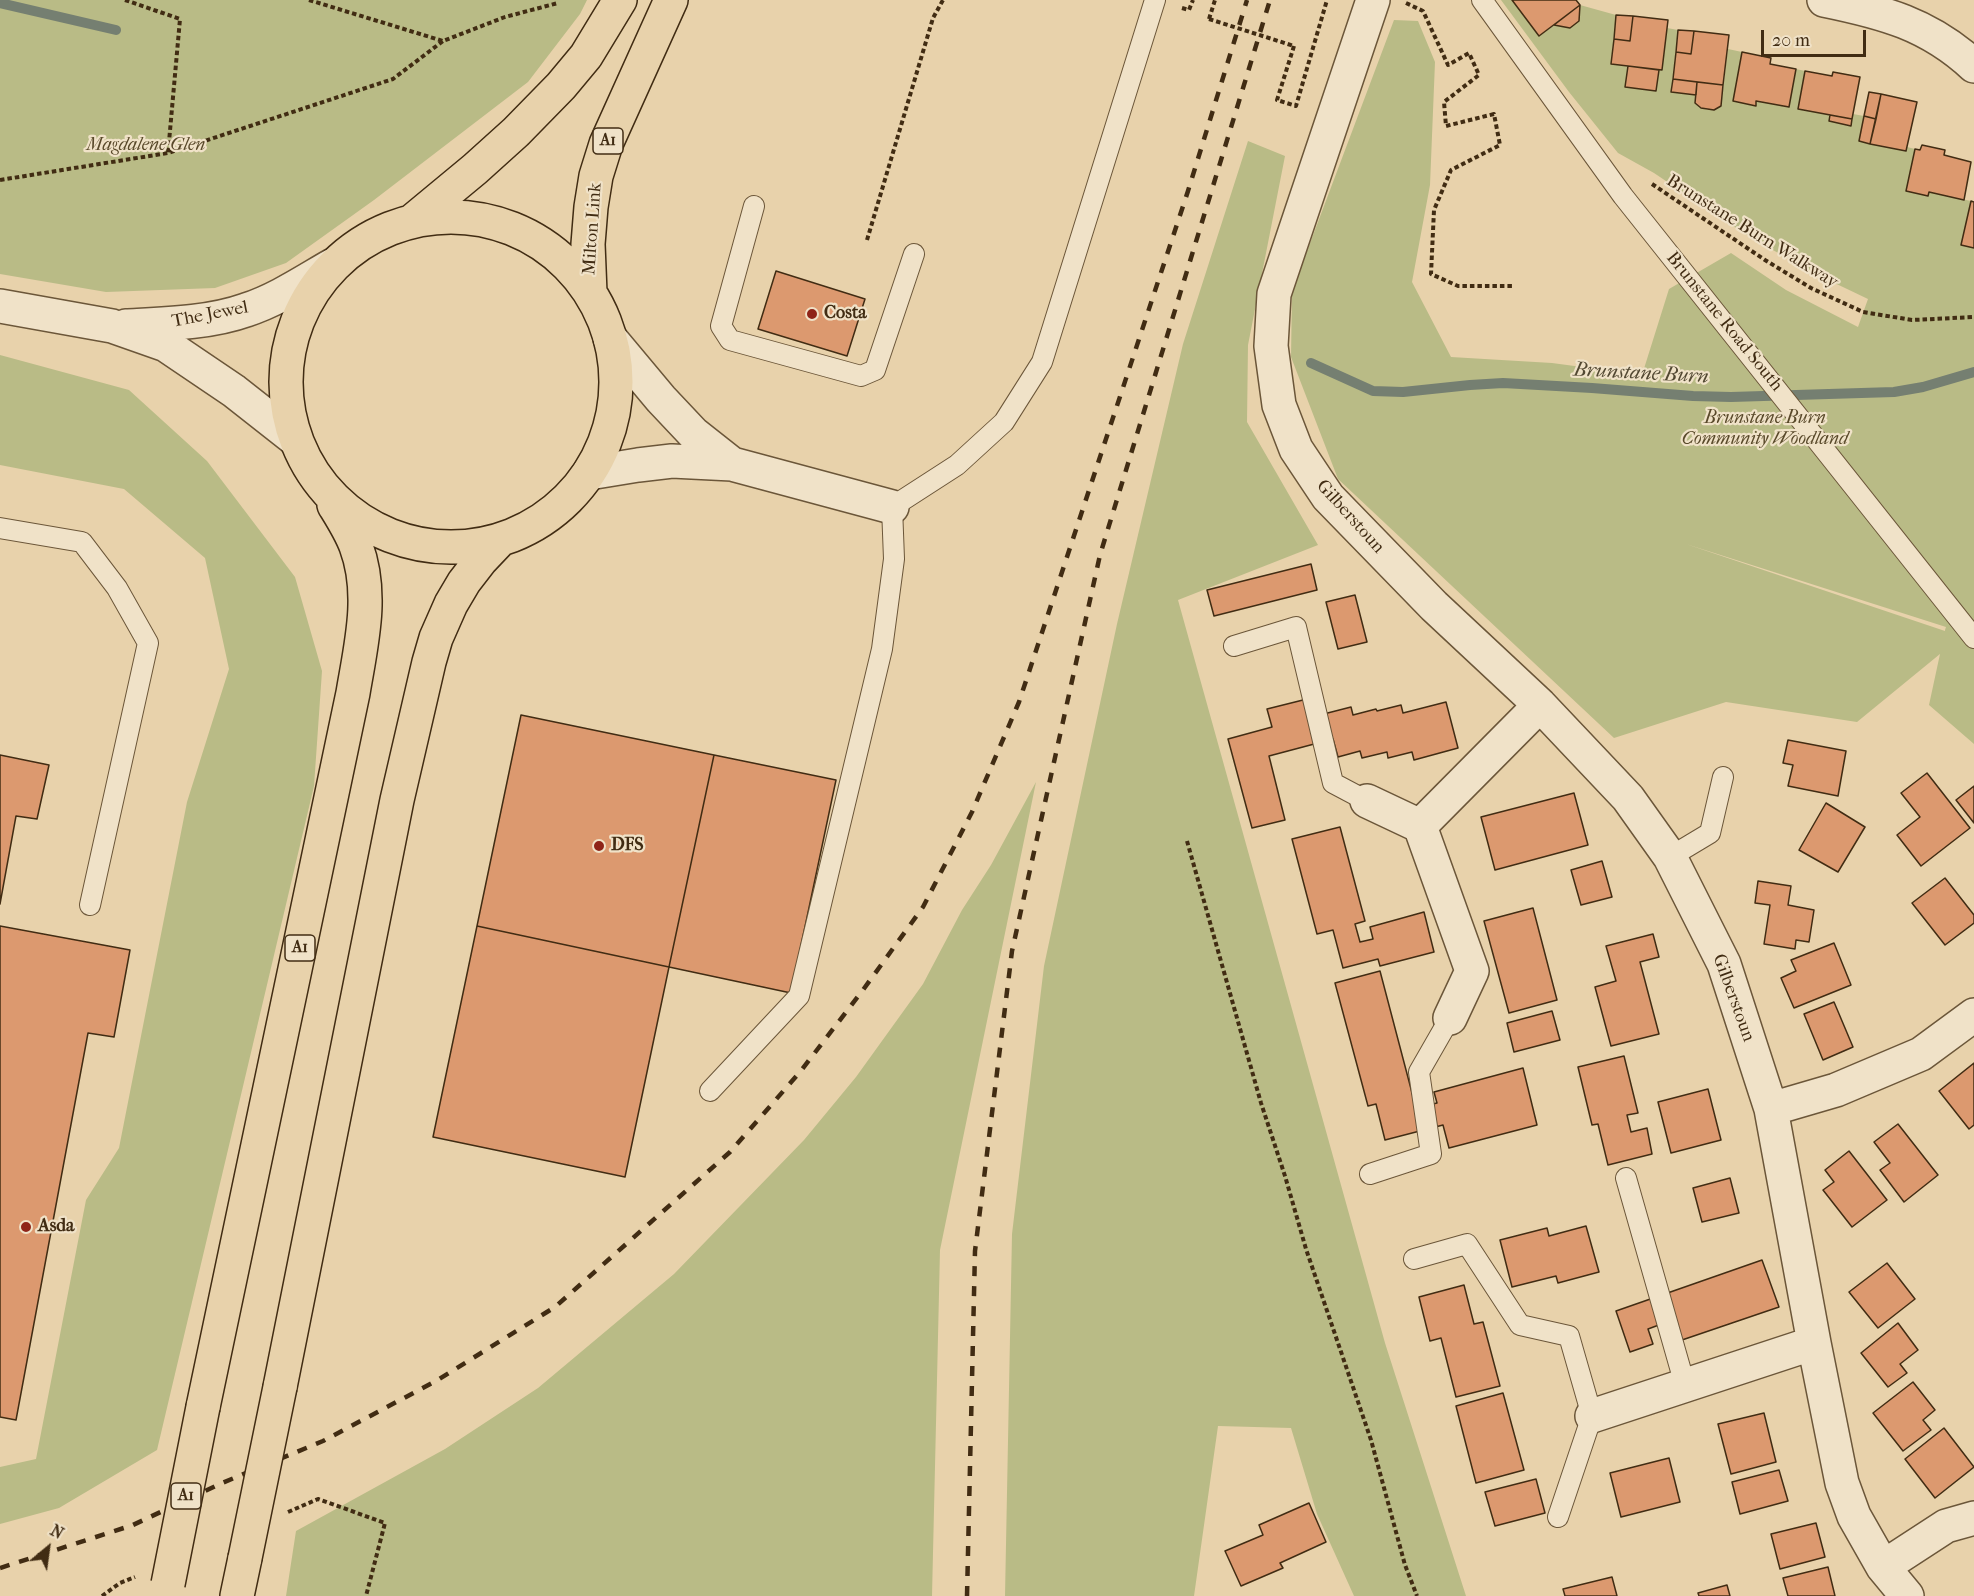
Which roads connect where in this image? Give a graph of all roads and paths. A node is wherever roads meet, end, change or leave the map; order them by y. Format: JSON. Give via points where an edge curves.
{"nodes":[{"id":1,"x":125,"y":0,"type":"edge"},
{"id":2,"x":309,"y":0,"type":"edge"},
{"id":3,"x":620,"y":0,"type":"edge"},
{"id":4,"x":671,"y":0,"type":"edge"},
{"id":5,"x":943,"y":0,"type":"edge"},
{"id":6,"x":1155,"y":0,"type":"edge"},
{"id":7,"x":1193,"y":0,"type":"edge"},
{"id":8,"x":1215,"y":0,"type":"edge"},
{"id":9,"x":1327,"y":0,"type":"edge"},
{"id":10,"x":1373,"y":0,"type":"edge"},
{"id":11,"x":1400,"y":0,"type":"edge"},
{"id":12,"x":1482,"y":0,"type":"edge"},
{"id":13,"x":1824,"y":0,"type":"edge"},
{"id":14,"x":558,"y":3,"type":"dead end"},
{"id":15,"x":1189,"y":10,"type":"dead end"},
{"id":16,"x":443,"y":41,"type":"junction"},
{"id":17,"x":1974,"y":66,"type":"edge"},
{"id":18,"x":168,"y":153,"type":"junction"},
{"id":19,"x":0,"y":180,"type":"edge"},
{"id":20,"x":1649,"y":182,"type":"dead end"},
{"id":21,"x":754,"y":206,"type":"dead end"},
{"id":22,"x":411,"y":222,"type":"junction"},
{"id":23,"x":867,"y":240,"type":"dead end"},
{"id":24,"x":914,"y":254,"type":"dead end"},
{"id":25,"x":333,"y":265,"type":"junction"},
{"id":26,"x":1514,"y":286,"type":"dead end"},
{"id":27,"x":590,"y":293,"type":"junction"},
{"id":28,"x":0,"y":306,"type":"edge"},
{"id":29,"x":1974,"y":317,"type":"edge"},
{"id":30,"x":112,"y":326,"type":"junction"},
{"id":31,"x":610,"y":338,"type":"junction"},
{"id":32,"x":295,"y":439,"type":"junction"},
{"id":33,"x":732,"y":464,"type":"junction"},
{"id":34,"x":589,"y":473,"type":"junction"},
{"id":35,"x":328,"y":494,"type":"junction"},
{"id":36,"x":892,"y":507,"type":"junction"},
{"id":37,"x":0,"y":528,"type":"edge"},
{"id":38,"x":500,"y":540,"type":"junction"},
{"id":39,"x":1974,"y":638,"type":"edge"},
{"id":40,"x":1234,"y":646,"type":"dead end"},
{"id":41,"x":1540,"y":705,"type":"junction"},
{"id":42,"x":1723,"y":777,"type":"dead end"},
{"id":43,"x":1367,"y":801,"type":"joint"},
{"id":44,"x":1420,"y":826,"type":"junction"},
{"id":45,"x":1186,"y":840,"type":"dead end"},
{"id":46,"x":1670,"y":857,"type":"junction"},
{"id":47,"x":90,"y":905,"type":"dead end"},
{"id":48,"x":1974,"y":1016,"type":"edge"},
{"id":49,"x":1450,"y":1018,"type":"joint"},
{"id":50,"x":710,"y":1091,"type":"dead end"},
{"id":51,"x":1771,"y":1109,"type":"junction"},
{"id":52,"x":1370,"y":1174,"type":"dead end"},
{"id":53,"x":1626,"y":1179,"type":"dead end"},
{"id":54,"x":1414,"y":1259,"type":"dead end"},
{"id":55,"x":1814,"y":1343,"type":"junction"},
{"id":56,"x":1685,"y":1385,"type":"junction"},
{"id":57,"x":1592,"y":1416,"type":"junction"},
{"id":58,"x":318,"y":1499,"type":"dead end"},
{"id":59,"x":1558,"y":1516,"type":"dead end"},
{"id":60,"x":1974,"y":1518,"type":"edge"},
{"id":61,"x":1883,"y":1567,"type":"junction"},
{"id":62,"x":120,"y":1583,"type":"dead end"},
{"id":63,"x":167,"y":1590,"type":"edge"},
{"id":64,"x":102,"y":1596,"type":"edge"},
{"id":65,"x":237,"y":1596,"type":"edge"},
{"id":66,"x":366,"y":1596,"type":"edge"},
{"id":67,"x":1417,"y":1596,"type":"edge"},
{"id":68,"x":1907,"y":1596,"type":"edge"}],
"edges":[{"from":1,"to":18,"type":"path","via":[[180,19]]},
{"from":2,"to":16,"type":"path"},
{"from":3,"to":22,"type":"main road","number":"A1","via":[[586,56],[561,86],[508,139]]},
{"from":4,"to":27,"type":"main road","name":"Milton Link","number":"A1","via":[[606,144],[596,176],[588,244]]},
{"from":5,"to":23,"type":"path","via":[[933,18]]},
{"from":6,"to":36,"type":"lane","via":[[1042,362],[1004,422],[957,465]]},
{"from":7,"to":15,"type":"path"},
{"from":8,"to":9,"type":"path","bridge":true,"via":[[1209,19],[1294,46],[1277,100],[1296,106]]},
{"from":10,"to":41,"type":"street","name":"Gilberstoun","via":[[1274,294],[1271,346],[1279,405],[1296,449],[1328,497],[1434,606]]},
{"from":11,"to":26,"type":"path","via":[[1423,11],[1448,65],[1469,53],[1479,75],[1444,102],[1446,126],[1494,114],[1500,145],[1451,170],[1434,210],[1431,274],[1458,286]]},
{"from":12,"to":39,"type":"lane","name":"Brunstane Road South","via":[[1623,196]]},
{"from":13,"to":17,"type":"street","via":[[1884,13],[1915,25],[1945,41]]},
{"from":14,"to":16,"type":"path","via":[[505,17]]},
{"from":16,"to":18,"type":"path","via":[[393,79]]},
{"from":18,"to":19,"type":"path"},
{"from":20,"to":29,"type":"path","name":"Brunstane Burn Walkway","via":[[1811,288],[1863,312],[1912,320]]},
{"from":21,"to":24,"type":"lane","via":[[721,326],[730,340],[861,376],[875,370]]},
{"from":22,"to":25,"type":"main road","number":"A1","via":[[356,246]]},
{"from":22,"to":27,"type":"main road","number":"A1","via":[[464,217],[519,231],[549,249]]},
{"from":25,"to":30,"type":"street","name":"The Jewel","via":[[281,295],[245,310],[165,324]]},
{"from":25,"to":32,"type":"main road","number":"A1","via":[[311,292],[288,349],[287,405]]},
{"from":27,"to":31,"type":"main road","number":"A1"},
{"from":28,"to":30,"type":"street","name":"The Jewel"},
{"from":30,"to":32,"type":"street","name":"The Jewel","via":[[180,353]]},
{"from":31,"to":33,"type":"street","via":[[693,434]]},
{"from":31,"to":34,"type":"main road","number":"A1","via":[[616,369],[615,405],[606,441]]},
{"from":32,"to":35,"type":"main road","number":"A1"},
{"from":33,"to":34,"type":"street","via":[[672,461]]},
{"from":33,"to":36,"type":"street"},
{"from":34,"to":38,"type":"main road","number":"A1","via":[[558,508],[526,530]]},
{"from":35,"to":38,"type":"main road","number":"A1","via":[[358,520],[422,546],[447,548]]},
{"from":35,"to":63,"type":"main road","number":"A1","bridge":true,"via":[[356,546],[366,611],[348,717]]},
{"from":36,"to":50,"type":"lane","via":[[894,559],[882,649],[799,996]]},
{"from":37,"to":47,"type":"lane","via":[[82,542],[117,588],[148,643]]},
{"from":38,"to":65,"type":"main road","number":"A1","bridge":true,"via":[[464,582],[451,604],[429,662],[397,800]]},
{"from":40,"to":43,"type":"lane","via":[[1296,627],[1334,783]]},
{"from":41,"to":44,"type":"street"},
{"from":41,"to":46,"type":"street","name":"Gilberstoun","via":[[1628,798]]},
{"from":42,"to":46,"type":"lane","via":[[1710,833]]},
{"from":43,"to":44,"type":"street"},
{"from":44,"to":49,"type":"street","via":[[1472,971]]},
{"from":45,"to":67,"type":"path","via":[[1261,1103],[1371,1440]]},
{"from":46,"to":51,"type":"street","name":"Gilberstoun","via":[[1724,964]]},
{"from":48,"to":51,"type":"street","via":[[1922,1054],[1836,1090]]},
{"from":49,"to":52,"type":"lane","via":[[1419,1072],[1431,1154]]},
{"from":51,"to":55,"type":"street","name":"Gilberstoun"},
{"from":53,"to":56,"type":"lane"},
{"from":54,"to":57,"type":"lane","via":[[1467,1244],[1520,1325],[1569,1336]]},
{"from":55,"to":56,"type":"street"},
{"from":55,"to":61,"type":"street","name":"Gilberstoun","via":[[1842,1483],[1854,1516]]},
{"from":56,"to":57,"type":"street"},
{"from":57,"to":59,"type":"lane"},
{"from":58,"to":66,"type":"path","via":[[385,1523]]},
{"from":60,"to":61,"type":"street","via":[[1946,1526]]},
{"from":61,"to":68,"type":"street","name":"Gilberstoun"},
{"from":62,"to":64,"type":"path"}]}
